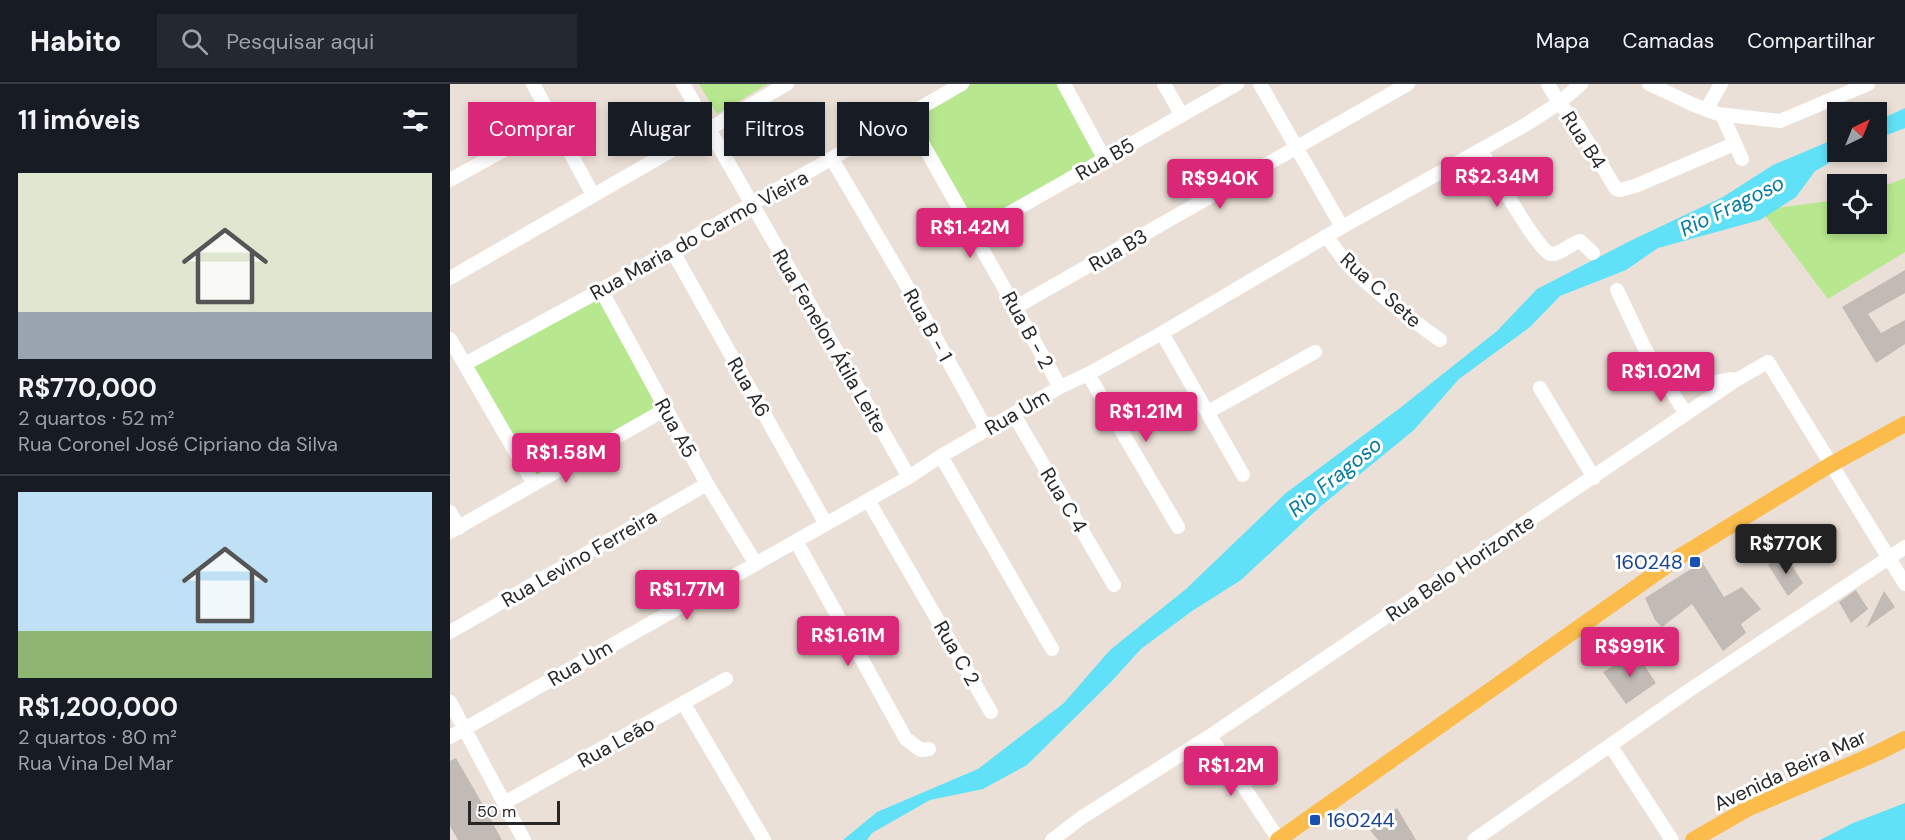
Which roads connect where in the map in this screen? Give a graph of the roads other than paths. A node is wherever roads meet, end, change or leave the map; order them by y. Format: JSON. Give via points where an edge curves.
{"nodes":[{"id":1,"x":533,"y":84,"type":"edge"},
{"id":2,"x":683,"y":84,"type":"edge"},
{"id":3,"x":787,"y":84,"type":"edge"},
{"id":4,"x":962,"y":84,"type":"edge"},
{"id":5,"x":1064,"y":84,"type":"edge"},
{"id":6,"x":1164,"y":84,"type":"edge"},
{"id":7,"x":1237,"y":84,"type":"edge"},
{"id":8,"x":1260,"y":84,"type":"edge"},
{"id":9,"x":1407,"y":84,"type":"edge"},
{"id":10,"x":1548,"y":84,"type":"edge"},
{"id":11,"x":1581,"y":84,"type":"edge"},
{"id":12,"x":1721,"y":84,"type":"edge"},
{"id":13,"x":1868,"y":84,"type":"edge"},
{"id":14,"x":1656,"y":86,"type":"edge"},
{"id":15,"x":542,"y":102,"type":"edge"},
{"id":16,"x":694,"y":102,"type":"edge"},
{"id":17,"x":929,"y":103,"type":"edge"},
{"id":18,"x":1559,"y":103,"type":"junction"},
{"id":19,"x":1706,"y":110,"type":"junction"},
{"id":20,"x":1181,"y":114,"type":"junction"},
{"id":21,"x":1722,"y":115,"type":"junction"},
{"id":22,"x":712,"y":126,"type":"edge"},
{"id":23,"x":712,"y":133,"type":"edge"},
{"id":24,"x":1734,"y":144,"type":"junction"},
{"id":25,"x":1296,"y":148,"type":"junction"},
{"id":26,"x":1481,"y":150,"type":"junction"},
{"id":27,"x":929,"y":154,"type":"edge"},
{"id":28,"x":493,"y":156,"type":"edge"},
{"id":29,"x":571,"y":156,"type":"edge"},
{"id":30,"x":661,"y":156,"type":"edge"},
{"id":31,"x":837,"y":156,"type":"edge"},
{"id":32,"x":832,"y":159,"type":"junction"},
{"id":33,"x":1742,"y":159,"type":"dead end"},
{"id":34,"x":1105,"y":160,"type":"junction"},
{"id":35,"x":450,"y":180,"type":"edge"},
{"id":36,"x":593,"y":195,"type":"junction"},
{"id":37,"x":752,"y":205,"type":"junction"},
{"id":38,"x":1342,"y":227,"type":"junction"},
{"id":39,"x":974,"y":232,"type":"junction"},
{"id":40,"x":1326,"y":236,"type":"junction"},
{"id":41,"x":672,"y":250,"type":"junction"},
{"id":42,"x":1593,"y":253,"type":"dead end"},
{"id":43,"x":450,"y":278,"type":"edge"},
{"id":44,"x":601,"y":290,"type":"junction"},
{"id":45,"x":1617,"y":290,"type":"dead end"},
{"id":46,"x":1016,"y":307,"type":"junction"},
{"id":47,"x":1162,"y":333,"type":"junction"},
{"id":48,"x":450,"y":339,"type":"edge"},
{"id":49,"x":1440,"y":340,"type":"dead end"},
{"id":50,"x":1315,"y":352,"type":"dead end"},
{"id":51,"x":465,"y":364,"type":"junction"},
{"id":52,"x":1088,"y":374,"type":"junction"},
{"id":53,"x":1744,"y":375,"type":"junction"},
{"id":54,"x":1663,"y":376,"type":"junction"},
{"id":55,"x":1060,"y":387,"type":"junction"},
{"id":56,"x":1540,"y":388,"type":"dead end"},
{"id":57,"x":666,"y":409,"type":"junction"},
{"id":58,"x":1208,"y":412,"type":"junction"},
{"id":59,"x":1686,"y":414,"type":"junction"},
{"id":60,"x":1014,"y":415,"type":"junction"},
{"id":61,"x":1905,"y":424,"type":"edge"},
{"id":62,"x":986,"y":429,"type":"junction"},
{"id":63,"x":941,"y":456,"type":"junction"},
{"id":64,"x":1830,"y":465,"type":"junction"},
{"id":65,"x":1243,"y":475,"type":"dead end"},
{"id":66,"x":909,"y":477,"type":"junction"},
{"id":67,"x":1594,"y":478,"type":"junction"},
{"id":68,"x":534,"y":484,"type":"junction"},
{"id":69,"x":707,"y":484,"type":"junction"},
{"id":70,"x":868,"y":500,"type":"junction"},
{"id":71,"x":450,"y":512,"type":"edge"},
{"id":72,"x":826,"y":524,"type":"junction"},
{"id":73,"x":1178,"y":527,"type":"dead end"},
{"id":74,"x":455,"y":530,"type":"edge"},
{"id":75,"x":796,"y":541,"type":"junction"},
{"id":76,"x":1905,"y":547,"type":"edge"},
{"id":77,"x":1889,"y":558,"type":"junction"},
{"id":78,"x":756,"y":564,"type":"junction"},
{"id":79,"x":1905,"y":584,"type":"edge"},
{"id":80,"x":1114,"y":585,"type":"dead end"},
{"id":81,"x":450,"y":632,"type":"edge"},
{"id":82,"x":1052,"y":649,"type":"dead end"},
{"id":83,"x":726,"y":680,"type":"dead end"},
{"id":84,"x":450,"y":702,"type":"edge"},
{"id":85,"x":684,"y":704,"type":"junction"},
{"id":86,"x":991,"y":712,"type":"dead end"},
{"id":87,"x":464,"y":729,"type":"junction"},
{"id":88,"x":1210,"y":736,"type":"junction"},
{"id":89,"x":450,"y":737,"type":"edge"},
{"id":90,"x":1905,"y":739,"type":"edge"},
{"id":91,"x":1610,"y":745,"type":"junction"},
{"id":92,"x":929,"y":749,"type":"dead end"},
{"id":93,"x":504,"y":803,"type":"junction"},
{"id":94,"x":525,"y":840,"type":"edge"},
{"id":95,"x":764,"y":840,"type":"edge"},
{"id":96,"x":1052,"y":840,"type":"edge"},
{"id":97,"x":1279,"y":840,"type":"edge"},
{"id":98,"x":1474,"y":840,"type":"edge"},
{"id":99,"x":1672,"y":840,"type":"edge"},
{"id":100,"x":1693,"y":840,"type":"edge"}],
"edges":[{"from":1,"to":15,"type":"street"},
{"from":2,"to":16,"type":"street","name":"Rua Fenelon Átila Leite"},
{"from":3,"to":22,"type":"street"},
{"from":4,"to":17,"type":"street","name":"Rua Maria do Carmo Vieira"},
{"from":5,"to":34,"type":"street"},
{"from":6,"to":20,"type":"street"},
{"from":7,"to":20,"type":"street","name":"Rua B5"},
{"from":8,"to":25,"type":"street"},
{"from":9,"to":25,"type":"street","name":"Rua B3"},
{"from":10,"to":18,"type":"street","name":"Rua B4"},
{"from":11,"to":18,"type":"street","name":"Rua Um"},
{"from":12,"to":19,"type":"street"},
{"from":13,"to":21,"type":"street","via":[[1780,121]]},
{"from":14,"to":19,"type":"street"},
{"from":18,"to":24,"type":"street","name":"Rua B4","via":[[1620,190]]},
{"from":18,"to":26,"type":"street","name":"Rua Um"},
{"from":19,"to":21,"type":"street"},
{"from":20,"to":34,"type":"street","name":"Rua B5"},
{"from":21,"to":24,"type":"street"},
{"from":23,"to":37,"type":"street","name":"Rua Fenelon Átila Leite"},
{"from":24,"to":33,"type":"street"},
{"from":25,"to":38,"type":"street"},
{"from":25,"to":46,"type":"street","name":"Rua B3"},
{"from":26,"to":38,"type":"street","name":"Rua Um"},
{"from":26,"to":42,"type":"street","via":[[1548,254],[1580,241]]},
{"from":27,"to":39,"type":"street","name":"Rua B - 2"},
{"from":28,"to":35,"type":"street"},
{"from":29,"to":36,"type":"street"},
{"from":30,"to":36,"type":"street"},
{"from":31,"to":32,"type":"street","name":"Rua Maria do Carmo Vieira"},
{"from":32,"to":37,"type":"street","name":"Rua Maria do Carmo Vieira"},
{"from":32,"to":62,"type":"street","name":"Rua B - 1"},
{"from":34,"to":39,"type":"street","name":"Rua B5"},
{"from":36,"to":43,"type":"street"},
{"from":37,"to":41,"type":"street","name":"Rua Maria do Carmo Vieira"},
{"from":37,"to":66,"type":"street","name":"Rua Fenelon Átila Leite"},
{"from":38,"to":40,"type":"street","name":"Rua Um"},
{"from":39,"to":46,"type":"street","name":"Rua B - 2"},
{"from":40,"to":47,"type":"street","name":"Rua Um"},
{"from":40,"to":49,"type":"street","name":"Rua C Sete","via":[[1364,280]]},
{"from":41,"to":44,"type":"street","name":"Rua Maria do Carmo Vieira"},
{"from":41,"to":72,"type":"street","name":"Rua A6"},
{"from":44,"to":51,"type":"street","name":"Rua Maria do Carmo Vieira"},
{"from":44,"to":57,"type":"street","name":"Rua A5"},
{"from":45,"to":54,"type":"street","via":[[1645,349]]},
{"from":46,"to":55,"type":"street","name":"Rua B - 2"},
{"from":47,"to":52,"type":"street","name":"Rua Um"},
{"from":47,"to":58,"type":"street"},
{"from":48,"to":51,"type":"street"},
{"from":50,"to":58,"type":"street"},
{"from":51,"to":68,"type":"street"},
{"from":52,"to":55,"type":"street","name":"Rua Um"},
{"from":52,"to":73,"type":"street"},
{"from":53,"to":54,"type":"street","via":[[1703,384]]},
{"from":53,"to":59,"type":"street","name":"Rua Belo Horizonte"},
{"from":53,"to":64,"type":"street","name":"Rua Belo Horizonte","via":[[1768,362]]},
{"from":54,"to":59,"type":"street"},
{"from":55,"to":60,"type":"street","name":"Rua Um"},
{"from":56,"to":67,"type":"street"},
{"from":57,"to":68,"type":"street"},
{"from":57,"to":69,"type":"street","name":"Rua A5"},
{"from":58,"to":65,"type":"street"},
{"from":59,"to":67,"type":"street","name":"Rua Belo Horizonte"},
{"from":60,"to":62,"type":"street","name":"Rua Um"},
{"from":60,"to":80,"type":"street","name":"Rua C 4"},
{"from":61,"to":64,"type":"main road"},
{"from":62,"to":63,"type":"street","name":"Rua Um"},
{"from":63,"to":66,"type":"street","name":"Rua Um"},
{"from":63,"to":82,"type":"street"},
{"from":64,"to":77,"type":"street"},
{"from":64,"to":97,"type":"main road","via":[[1679,557]]},
{"from":66,"to":70,"type":"street","name":"Rua Um"},
{"from":67,"to":88,"type":"street","name":"Rua Belo Horizonte"},
{"from":68,"to":74,"type":"street"},
{"from":69,"to":78,"type":"street","name":"Rua A5"},
{"from":69,"to":81,"type":"street","name":"Rua Levino Ferreira"},
{"from":70,"to":72,"type":"street","name":"Rua Um"},
{"from":70,"to":86,"type":"street","name":"Rua C 2"},
{"from":71,"to":74,"type":"street"},
{"from":72,"to":75,"type":"street","name":"Rua Um"},
{"from":75,"to":78,"type":"street","name":"Rua Um"},
{"from":75,"to":92,"type":"street","via":[[906,739],[921,750]]},
{"from":76,"to":77,"type":"street"},
{"from":77,"to":79,"type":"street"},
{"from":77,"to":91,"type":"street"},
{"from":78,"to":87,"type":"street","name":"Rua Um"},
{"from":83,"to":85,"type":"street","name":"Rua Leão"},
{"from":84,"to":87,"type":"street"},
{"from":85,"to":93,"type":"street","name":"Rua Leão"},
{"from":85,"to":95,"type":"street"},
{"from":87,"to":89,"type":"street","name":"Rua Um"},
{"from":87,"to":93,"type":"street"},
{"from":88,"to":96,"type":"street","name":"Rua Belo Horizonte"},
{"from":88,"to":97,"type":"street"},
{"from":90,"to":100,"type":"main road","name":"Avenida Beira Mar","via":[[1747,809]]},
{"from":91,"to":98,"type":"street"},
{"from":91,"to":99,"type":"street"},
{"from":93,"to":94,"type":"street"}]}
